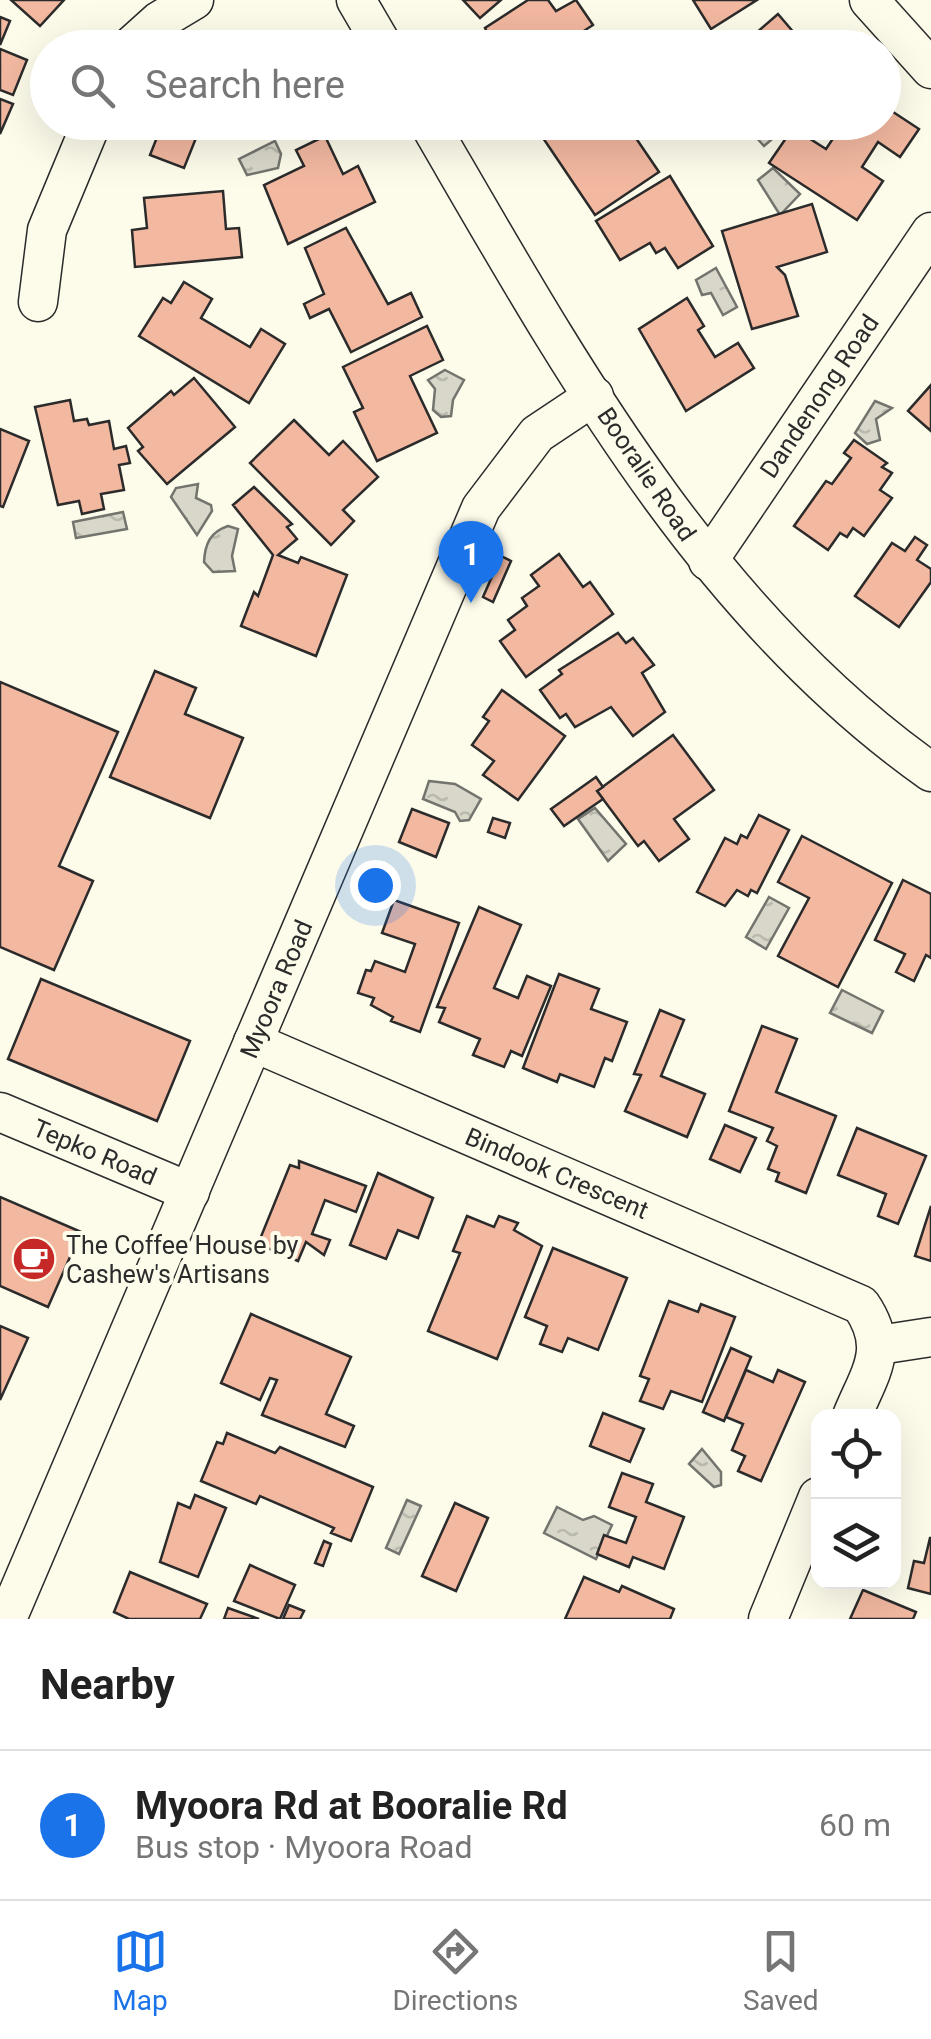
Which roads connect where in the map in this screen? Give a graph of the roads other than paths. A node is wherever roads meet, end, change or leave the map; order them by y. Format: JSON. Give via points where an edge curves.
{"nodes":[{"id":1,"x":194,"y":0,"type":"edge"},
{"id":2,"x":356,"y":0,"type":"edge"},
{"id":3,"x":869,"y":0,"type":"edge"},
{"id":4,"x":149,"y":30,"type":"edge"},
{"id":5,"x":374,"y":30,"type":"edge"},
{"id":6,"x":896,"y":30,"type":"edge"},
{"id":7,"x":901,"y":35,"type":"edge"},
{"id":8,"x":931,"y":68,"type":"edge"},
{"id":9,"x":84,"y":140,"type":"edge"},
{"id":10,"x":439,"y":140,"type":"edge"},
{"id":11,"x":931,"y":232,"type":"edge"},
{"id":12,"x":38,"y":302,"type":"dead end"},
{"id":13,"x":594,"y":396,"type":"junction"},
{"id":14,"x":708,"y":561,"type":"junction"},
{"id":15,"x":931,"y":772,"type":"edge"},
{"id":16,"x":254,"y":1042,"type":"junction"},
{"id":17,"x":0,"y":1112,"type":"edge"},
{"id":18,"x":190,"y":1192,"type":"junction"},
{"id":19,"x":931,"y":1338,"type":"edge"},
{"id":20,"x":879,"y":1345,"type":"junction"},
{"id":21,"x":855,"y":1409,"type":"edge"},
{"id":22,"x":817,"y":1499,"type":"edge"},
{"id":23,"x":7,"y":1619,"type":"edge"},
{"id":24,"x":768,"y":1619,"type":"edge"}],
"edges":[{"from":1,"to":4,"type":"street"},
{"from":2,"to":5,"type":"street"},
{"from":3,"to":6,"type":"street"},
{"from":7,"to":8,"type":"street"},
{"from":9,"to":12,"type":"street","via":[[46,230]]},
{"from":10,"to":13,"type":"street","name":"Booralie Road"},
{"from":11,"to":14,"type":"street","name":"Dandenong Road"},
{"from":13,"to":14,"type":"street","name":"Booralie Road","via":[[668,512]]},
{"from":13,"to":16,"type":"street","name":"Myoora Road","via":[[538,434],[481,508]]},
{"from":14,"to":15,"type":"street","name":"Booralie Road","via":[[836,692]]},
{"from":16,"to":18,"type":"street","name":"Myoora Road"},
{"from":16,"to":20,"type":"street","name":"Bindook Crescent","via":[[861,1304]]},
{"from":17,"to":18,"type":"street","name":"Tepko Road"},
{"from":18,"to":23,"type":"street","name":"Myoora Road"},
{"from":19,"to":20,"type":"street"},
{"from":20,"to":21,"type":"street"},
{"from":22,"to":24,"type":"street"}]}
